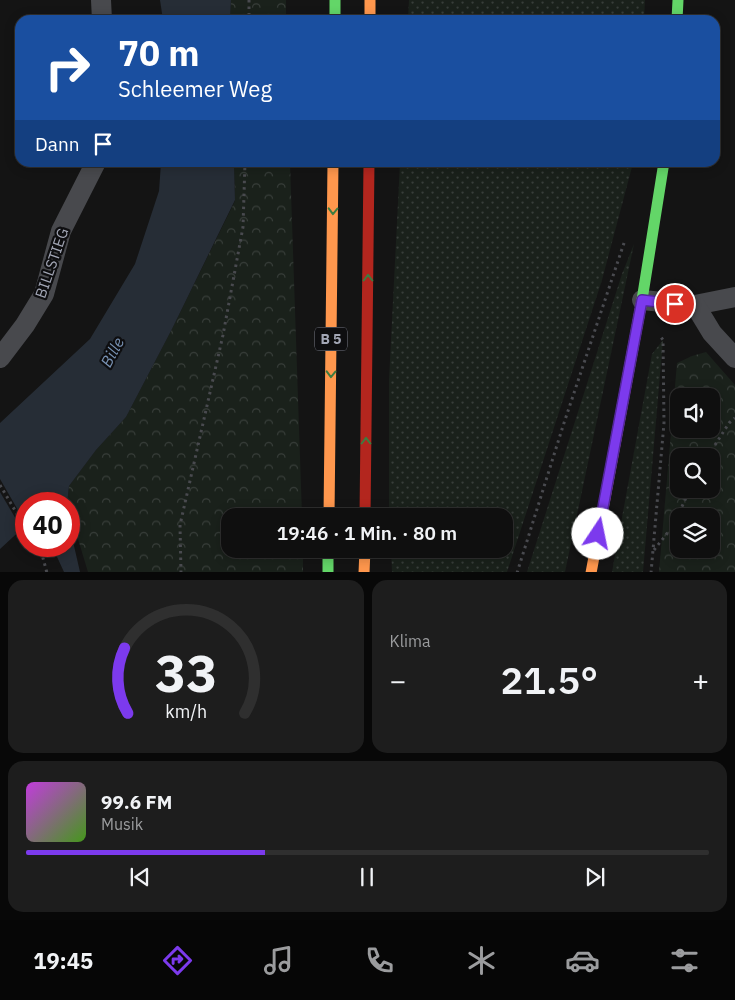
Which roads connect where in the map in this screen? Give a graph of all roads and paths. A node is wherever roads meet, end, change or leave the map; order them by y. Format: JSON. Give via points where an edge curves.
{"nodes":[{"id":1,"x":101,"y":0,"type":"edge"},
{"id":2,"x":249,"y":0,"type":"edge"},
{"id":3,"x":335,"y":0,"type":"edge"},
{"id":4,"x":370,"y":0,"type":"edge"},
{"id":5,"x":678,"y":0,"type":"edge"},
{"id":6,"x":102,"y":15,"type":"edge"},
{"id":7,"x":249,"y":15,"type":"edge"},
{"id":8,"x":335,"y":15,"type":"edge"},
{"id":9,"x":370,"y":15,"type":"edge"},
{"id":10,"x":677,"y":15,"type":"edge"},
{"id":11,"x":93,"y":167,"type":"edge"},
{"id":12,"x":246,"y":167,"type":"edge"},
{"id":13,"x":333,"y":167,"type":"edge"},
{"id":14,"x":368,"y":167,"type":"edge"},
{"id":15,"x":663,"y":167,"type":"edge"},
{"id":16,"x":614,"y":271,"type":"dead end"},
{"id":17,"x":735,"y":283,"type":"edge"},
{"id":18,"x":735,"y":297,"type":"edge"},
{"id":19,"x":642,"y":300,"type":"junction"},
{"id":20,"x":702,"y":303,"type":"junction"},
{"id":21,"x":659,"y":332,"type":"dead end"},
{"id":22,"x":0,"y":358,"type":"edge"},
{"id":23,"x":735,"y":358,"type":"edge"},
{"id":24,"x":735,"y":418,"type":"edge"},
{"id":25,"x":713,"y":448,"type":"edge"},
{"id":26,"x":0,"y":485,"type":"edge"},
{"id":27,"x":686,"y":498,"type":"edge"},
{"id":28,"x":329,"y":508,"type":"edge"},
{"id":29,"x":365,"y":508,"type":"edge"},
{"id":30,"x":15,"y":510,"type":"edge"},
{"id":31,"x":654,"y":551,"type":"junction"},
{"id":32,"x":41,"y":557,"type":"edge"},
{"id":33,"x":328,"y":558,"type":"edge"},
{"id":34,"x":365,"y":558,"type":"edge"},
{"id":35,"x":47,"y":572,"type":"edge"},
{"id":36,"x":181,"y":572,"type":"edge"},
{"id":37,"x":328,"y":572,"type":"edge"},
{"id":38,"x":364,"y":572,"type":"edge"},
{"id":39,"x":517,"y":572,"type":"edge"},
{"id":40,"x":591,"y":572,"type":"edge"},
{"id":41,"x":651,"y":572,"type":"edge"}],
"edges":[{"from":1,"to":6,"type":"street"},
{"from":2,"to":7,"type":"path"},
{"from":3,"to":8,"type":"main road"},
{"from":4,"to":9,"type":"main road"},
{"from":5,"to":10,"type":"main road"},
{"from":11,"to":22,"type":"street","name":"BILLSTIEG","via":[[61,231],[44,294]]},
{"from":12,"to":36,"type":"path","via":[[243,227],[223,336],[180,525]]},
{"from":13,"to":28,"type":"main road","number":"B 5","one_way":true},
{"from":29,"to":14,"type":"main road","number":"B 5","one_way":true},
{"from":15,"to":19,"type":"main road"},
{"from":16,"to":39,"type":"path"},
{"from":17,"to":20,"type":"street"},
{"from":18,"to":20,"type":"street"},
{"from":19,"to":20,"type":"street"},
{"from":19,"to":40,"type":"main road"},
{"from":20,"to":23,"type":"street","via":[[712,332]]},
{"from":21,"to":31,"type":"path","via":[[663,340],[664,423]]},
{"from":24,"to":25,"type":"path"},
{"from":26,"to":30,"type":"path"},
{"from":27,"to":31,"type":"path","via":[[673,526]]},
{"from":31,"to":41,"type":"path"},
{"from":32,"to":35,"type":"path"},
{"from":33,"to":37,"type":"main road"},
{"from":34,"to":38,"type":"main road"}]}
